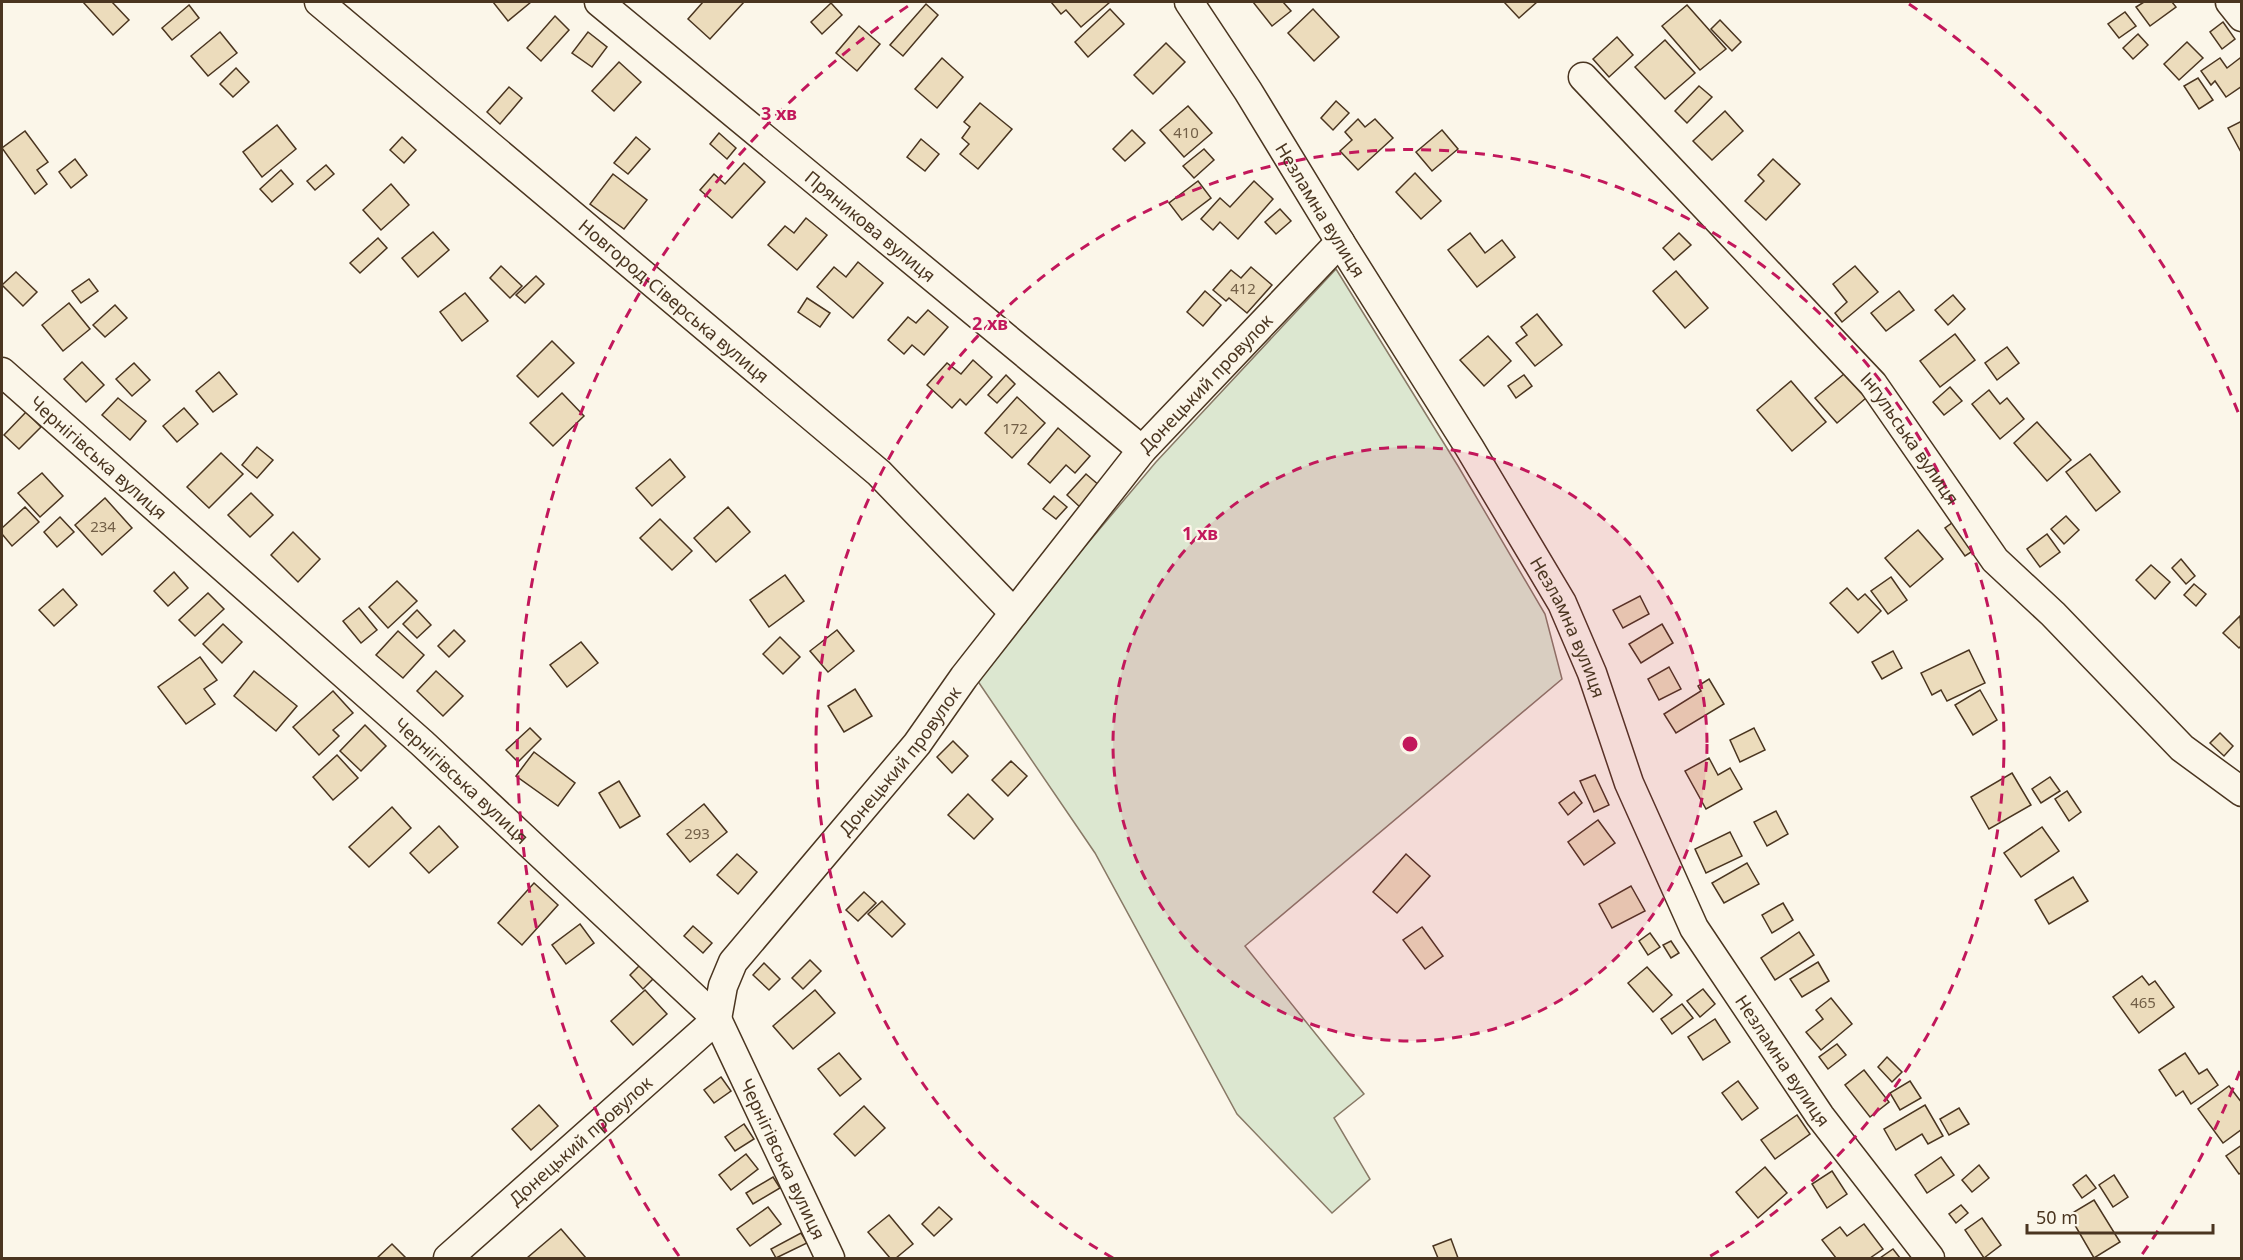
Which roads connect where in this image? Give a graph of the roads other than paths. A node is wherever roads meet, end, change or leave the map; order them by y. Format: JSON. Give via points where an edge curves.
{"nodes":[{"id":1,"x":320,"y":2,"type":"edge"},
{"id":2,"x":599,"y":2,"type":"edge"},
{"id":3,"x":1189,"y":2,"type":"edge"},
{"id":4,"x":2230,"y":2,"type":"edge"},
{"id":5,"x":2241,"y":17,"type":"edge"},
{"id":6,"x":1583,"y":77,"type":"dead end"},
{"id":7,"x":1340,"y":242,"type":"junction"},
{"id":8,"x":2,"y":372,"type":"edge"},
{"id":9,"x":1142,"y":450,"type":"junction"},
{"id":10,"x":1014,"y":613,"type":"junction"},
{"id":11,"x":2241,"y":792,"type":"edge"},
{"id":12,"x":717,"y":1019,"type":"junction"},
{"id":13,"x":448,"y":1258,"type":"edge"},
{"id":14,"x":830,"y":1258,"type":"edge"},
{"id":15,"x":1930,"y":1258,"type":"edge"}],
"edges":[{"from":1,"to":10,"type":"street","name":"Новгород-Сіверська вулиця","via":[[879,473]]},
{"from":2,"to":9,"type":"street","name":"Пряникова вулиця"},
{"from":3,"to":7,"type":"street","name":"Незламна вулиця"},
{"from":4,"to":5,"type":"street"},
{"from":6,"to":11,"type":"street","name":"Інгульська вулиця","via":[[1873,384],[1995,560],[2053,614],[2182,748]]},
{"from":7,"to":9,"type":"street","name":"Донецький провулок"},
{"from":7,"to":15,"type":"street","name":"Незламна вулиця","via":[[1562,603],[1592,673],[1629,783],[1694,928],[1820,1116]]},
{"from":8,"to":12,"type":"street","name":"Чернігівська вулиця","via":[[422,743]]},
{"from":9,"to":10,"type":"street","name":"Донецький провулок"},
{"from":10,"to":12,"type":"street","name":"Донецький провулок","via":[[917,744],[733,962],[723,986]]},
{"from":12,"to":13,"type":"street","name":"Донецький провулок"},
{"from":12,"to":14,"type":"street","name":"Чернігівська вулиця"}]}
